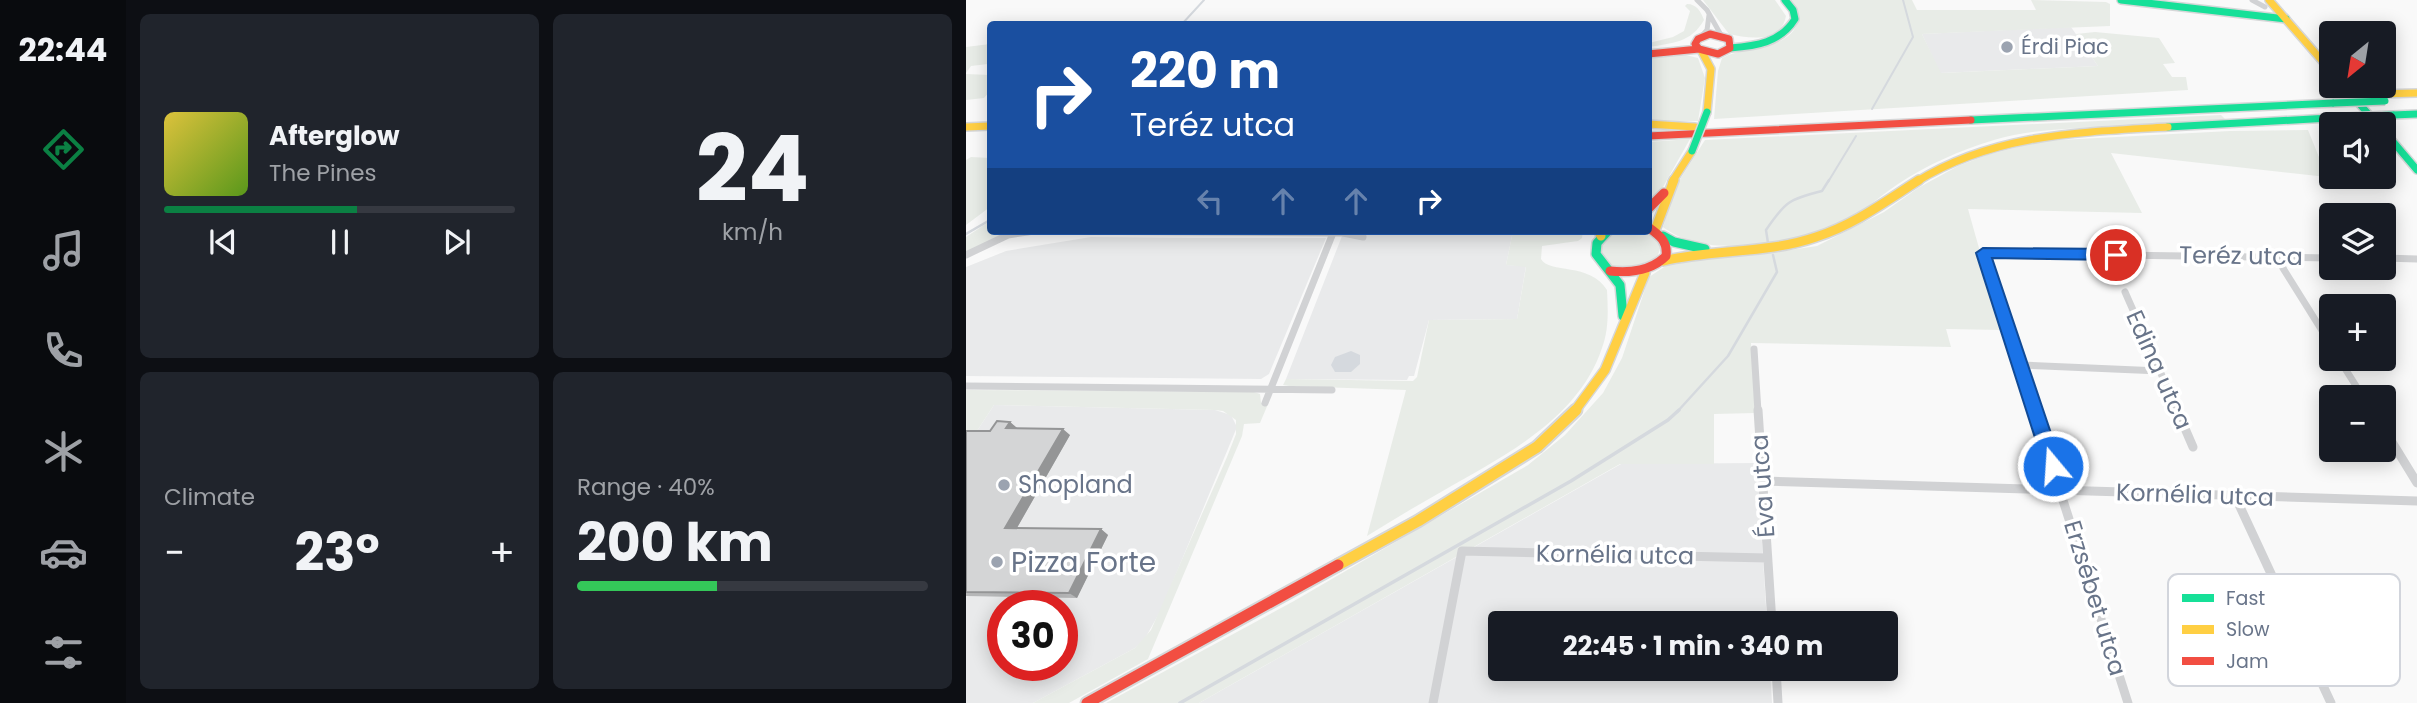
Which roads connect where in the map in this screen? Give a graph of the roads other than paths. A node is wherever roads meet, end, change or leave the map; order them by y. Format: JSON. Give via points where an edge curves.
{"nodes":[{"id":1,"x":1697,"y":0,"type":"edge"},
{"id":2,"x":1785,"y":0,"type":"edge"},
{"id":3,"x":2120,"y":0,"type":"edge"},
{"id":4,"x":2252,"y":0,"type":"edge"},
{"id":5,"x":2267,"y":4,"type":"edge"},
{"id":6,"x":1709,"y":14,"type":"junction"},
{"id":7,"x":2286,"y":19,"type":"junction"},
{"id":8,"x":1726,"y":44,"type":"junction"},
{"id":9,"x":1699,"y":45,"type":"junction"},
{"id":10,"x":1652,"y":51,"type":"edge"},
{"id":11,"x":2319,"y":57,"type":"edge"},
{"id":12,"x":1711,"y":69,"type":"junction"},
{"id":13,"x":2417,"y":93,"type":"edge"},
{"id":14,"x":2396,"y":96,"type":"edge"},
{"id":15,"x":2354,"y":98,"type":"edge"},
{"id":16,"x":2382,"y":98,"type":"joint"},
{"id":17,"x":2417,"y":100,"type":"edge"},
{"id":18,"x":2367,"y":112,"type":"edge"},
{"id":19,"x":2417,"y":114,"type":"edge"},
{"id":20,"x":987,"y":119,"type":"edge"},
{"id":21,"x":966,"y":120,"type":"edge"},
{"id":22,"x":987,"y":126,"type":"edge"},
{"id":23,"x":1652,"y":126,"type":"edge"},
{"id":24,"x":966,"y":127,"type":"edge"},
{"id":25,"x":1692,"y":130,"type":"junction"},
{"id":26,"x":1652,"y":136,"type":"edge"},
{"id":27,"x":2396,"y":145,"type":"edge"},
{"id":28,"x":2417,"y":170,"type":"edge"},
{"id":29,"x":1671,"y":184,"type":"junction"},
{"id":30,"x":1652,"y":205,"type":"edge"},
{"id":31,"x":1655,"y":231,"type":"edge"},
{"id":32,"x":1008,"y":235,"type":"edge"},
{"id":33,"x":1332,"y":235,"type":"edge"},
{"id":34,"x":1358,"y":235,"type":"edge"},
{"id":35,"x":1602,"y":235,"type":"edge"},
{"id":36,"x":1363,"y":237,"type":"dead end"},
{"id":37,"x":1718,"y":251,"type":"junction"},
{"id":38,"x":1983,"y":253,"type":"joint"},
{"id":39,"x":966,"y":255,"type":"edge"},
{"id":40,"x":2276,"y":257,"type":"junction"},
{"id":41,"x":2319,"y":258,"type":"edge"},
{"id":42,"x":2396,"y":258,"type":"edge"},
{"id":43,"x":2417,"y":259,"type":"edge"},
{"id":44,"x":1663,"y":261,"type":"junction"},
{"id":45,"x":1605,"y":268,"type":"junction"},
{"id":46,"x":1645,"y":273,"type":"junction"},
{"id":47,"x":2125,"y":292,"type":"dead end"},
{"id":48,"x":1623,"y":326,"type":"junction"},
{"id":49,"x":2319,"y":326,"type":"edge"},
{"id":50,"x":1754,"y":349,"type":"dead end"},
{"id":51,"x":2021,"y":365,"type":"junction"},
{"id":52,"x":2160,"y":370,"type":"junction"},
{"id":53,"x":966,"y":386,"type":"edge"},
{"id":54,"x":1270,"y":389,"type":"junction"},
{"id":55,"x":1332,"y":390,"type":"dead end"},
{"id":56,"x":1265,"y":403,"type":"dead end"},
{"id":57,"x":2193,"y":447,"type":"dead end"},
{"id":58,"x":2396,"y":449,"type":"edge"},
{"id":59,"x":1763,"y":481,"type":"junction"},
{"id":60,"x":2417,"y":483,"type":"edge"},
{"id":61,"x":2062,"y":491,"type":"junction"},
{"id":62,"x":2235,"y":496,"type":"junction"},
{"id":63,"x":2417,"y":501,"type":"edge"},
{"id":64,"x":1767,"y":558,"type":"junction"},
{"id":65,"x":2271,"y":574,"type":"edge"},
{"id":66,"x":1771,"y":611,"type":"edge"},
{"id":67,"x":1777,"y":681,"type":"edge"},
{"id":68,"x":2323,"y":686,"type":"edge"},
{"id":69,"x":1087,"y":703,"type":"edge"},
{"id":70,"x":1433,"y":703,"type":"edge"},
{"id":71,"x":1778,"y":703,"type":"edge"},
{"id":72,"x":2128,"y":703,"type":"edge"},
{"id":73,"x":2331,"y":703,"type":"edge"}],
"edges":[{"from":1,"to":6,"type":"street"},
{"from":2,"to":8,"type":"main road","via":[[1795,14],[1792,28],[1779,38]]},
{"from":3,"to":7,"type":"main road"},
{"from":4,"to":5,"type":"street"},
{"from":5,"to":7,"type":"main road"},
{"from":6,"to":8,"type":"street"},
{"from":6,"to":9,"type":"street"},
{"from":7,"to":11,"type":"main road"},
{"from":8,"to":9,"type":"main road"},
{"from":8,"to":9,"type":"main road"},
{"from":8,"to":12,"type":"main road"},
{"from":9,"to":10,"type":"main road"},
{"from":9,"to":12,"type":"main road"},
{"from":12,"to":29,"type":"main road","bridge":true,"via":[[1707,113]]},
{"from":13,"to":14,"type":"main road"},
{"from":15,"to":18,"type":"main road"},
{"from":16,"to":17,"type":"main road"},
{"from":16,"to":25,"type":"main road"},
{"from":19,"to":37,"type":"main road","bridge":true,"via":[[2032,137],[1952,161],[1829,233],[1779,247]]},
{"from":20,"to":21,"type":"main road"},
{"from":22,"to":24,"type":"main road"},
{"from":23,"to":25,"type":"main road"},
{"from":25,"to":26,"type":"main road"},
{"from":27,"to":28,"type":"main road"},
{"from":29,"to":30,"type":"main road"},
{"from":29,"to":31,"type":"main road"},
{"from":31,"to":37,"type":"main road","via":[[1674,242]]},
{"from":31,"to":44,"type":"main road","via":[[1668,248]]},
{"from":32,"to":39,"type":"street"},
{"from":33,"to":54,"type":"street"},
{"from":34,"to":36,"type":"street"},
{"from":35,"to":45,"type":"main road","via":[[1596,254]]},
{"from":37,"to":44,"type":"main road"},
{"from":38,"to":40,"type":"street","name":"Teréz utca"},
{"from":38,"to":51,"type":"street","name":"Erzsébet utca"},
{"from":40,"to":41,"type":"street","name":"Teréz utca"},
{"from":40,"to":49,"type":"street"},
{"from":42,"to":43,"type":"street"},
{"from":44,"to":46,"type":"main road"},
{"from":45,"to":46,"type":"main road","via":[[1623,275]]},
{"from":45,"to":48,"type":"main road","via":[[1620,285]]},
{"from":46,"to":48,"type":"main road"},
{"from":47,"to":52,"type":"street","name":"Edina utca"},
{"from":48,"to":69,"type":"main road","via":[[1610,362],[1588,396],[1564,424],[1525,455],[1418,521]]},
{"from":50,"to":59,"type":"street","name":"Éva utca"},
{"from":51,"to":52,"type":"street"},
{"from":51,"to":61,"type":"street","name":"Erzsébet utca"},
{"from":52,"to":57,"type":"street","name":"Edina utca"},
{"from":53,"to":54,"type":"street"},
{"from":54,"to":55,"type":"street"},
{"from":54,"to":56,"type":"street"},
{"from":58,"to":60,"type":"street"},
{"from":59,"to":61,"type":"street","name":"Kornélia utca"},
{"from":59,"to":64,"type":"street","name":"Éva utca"},
{"from":61,"to":62,"type":"street","name":"Kornélia utca"},
{"from":61,"to":72,"type":"street","name":"Erzsébet utca"},
{"from":62,"to":63,"type":"street","name":"Kornélia utca"},
{"from":62,"to":65,"type":"street"},
{"from":64,"to":66,"type":"street","name":"Éva utca"},
{"from":64,"to":70,"type":"street","name":"Kornélia utca","via":[[1462,551]]},
{"from":67,"to":71,"type":"street"},
{"from":68,"to":73,"type":"street"}]}
